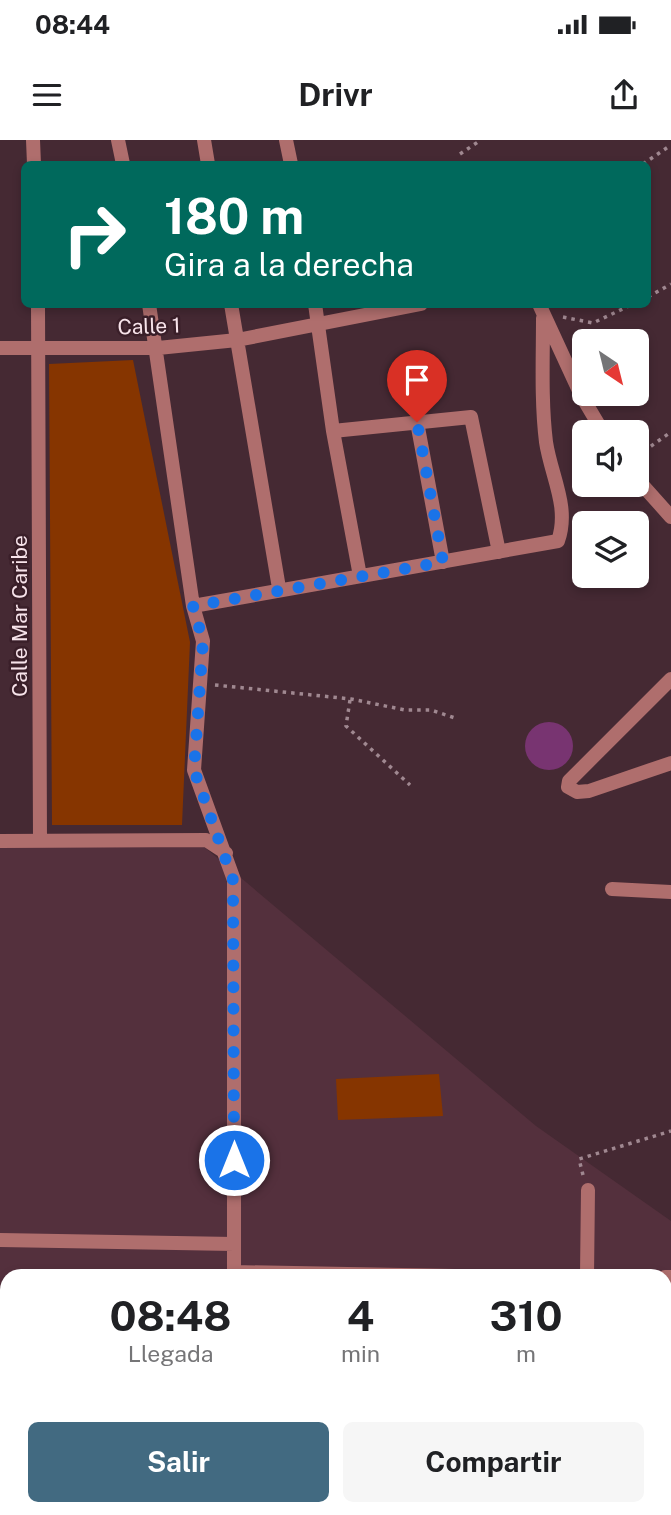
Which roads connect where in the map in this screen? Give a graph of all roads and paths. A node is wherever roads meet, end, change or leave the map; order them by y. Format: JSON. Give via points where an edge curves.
{"nodes":[{"id":1,"x":33,"y":140,"type":"edge"},
{"id":2,"x":118,"y":140,"type":"edge"},
{"id":3,"x":204,"y":140,"type":"edge"},
{"id":4,"x":286,"y":140,"type":"edge"},
{"id":5,"x":481,"y":140,"type":"edge"},
{"id":6,"x":671,"y":145,"type":"edge"},
{"id":7,"x":460,"y":153,"type":"dead end"},
{"id":8,"x":34,"y":161,"type":"edge"},
{"id":9,"x":122,"y":161,"type":"edge"},
{"id":10,"x":208,"y":161,"type":"edge"},
{"id":11,"x":290,"y":161,"type":"edge"},
{"id":12,"x":647,"y":161,"type":"edge"},
{"id":13,"x":671,"y":284,"type":"edge"},
{"id":14,"x":651,"y":295,"type":"edge"},
{"id":15,"x":37,"y":308,"type":"edge"},
{"id":16,"x":150,"y":308,"type":"edge"},
{"id":17,"x":232,"y":308,"type":"edge"},
{"id":18,"x":315,"y":308,"type":"edge"},
{"id":19,"x":401,"y":308,"type":"edge"},
{"id":20,"x":625,"y":308,"type":"edge"},
{"id":21,"x":541,"y":311,"type":"edge"},
{"id":22,"x":317,"y":325,"type":"junction"},
{"id":23,"x":237,"y":340,"type":"junction"},
{"id":24,"x":0,"y":348,"type":"edge"},
{"id":25,"x":39,"y":348,"type":"junction"},
{"id":26,"x":158,"y":348,"type":"junction"},
{"id":27,"x":596,"y":420,"type":"edge"},
{"id":28,"x":417,"y":422,"type":"junction"},
{"id":29,"x":333,"y":431,"type":"junction"},
{"id":30,"x":671,"y":432,"type":"edge"},
{"id":31,"x":649,"y":448,"type":"edge"},
{"id":32,"x":649,"y":492,"type":"edge"},
{"id":33,"x":671,"y":517,"type":"edge"},
{"id":34,"x":499,"y":552,"type":"junction"},
{"id":35,"x":443,"y":562,"type":"junction"},
{"id":36,"x":360,"y":576,"type":"junction"},
{"id":37,"x":279,"y":588,"type":"junction"},
{"id":38,"x":193,"y":606,"type":"junction"},
{"id":39,"x":671,"y":679,"type":"edge"},
{"id":40,"x":201,"y":683,"type":"junction"},
{"id":41,"x":351,"y":699,"type":"junction"},
{"id":42,"x":458,"y":719,"type":"dead end"},
{"id":43,"x":671,"y":763,"type":"edge"},
{"id":44,"x":410,"y":785,"type":"dead end"},
{"id":45,"x":0,"y":841,"type":"edge"},
{"id":46,"x":40,"y":841,"type":"junction"},
{"id":47,"x":226,"y":853,"type":"junction"},
{"id":48,"x":612,"y":888,"type":"dead end"},
{"id":49,"x":671,"y":892,"type":"edge"},
{"id":50,"x":671,"y":1131,"type":"edge"},
{"id":51,"x":588,"y":1190,"type":"joint"},
{"id":52,"x":0,"y":1240,"type":"edge"},
{"id":53,"x":234,"y":1244,"type":"junction"},
{"id":54,"x":234,"y":1269,"type":"edge"},
{"id":55,"x":587,"y":1269,"type":"edge"}],
"edges":[{"from":1,"to":8,"type":"street"},
{"from":2,"to":9,"type":"street"},
{"from":3,"to":10,"type":"street"},
{"from":4,"to":11,"type":"street"},
{"from":5,"to":7,"type":"path"},
{"from":6,"to":12,"type":"path"},
{"from":13,"to":14,"type":"path"},
{"from":15,"to":25,"type":"street","name":"Calle Mar Caribe"},
{"from":16,"to":26,"type":"street"},
{"from":17,"to":23,"type":"street"},
{"from":18,"to":22,"type":"street"},
{"from":19,"to":22,"type":"street","name":"Calle 1"},
{"from":20,"to":21,"type":"path","via":[[593,323]]},
{"from":21,"to":27,"type":"street"},
{"from":21,"to":34,"type":"street","via":[[546,443],[563,510],[562,527],[558,541]]},
{"from":22,"to":23,"type":"street","name":"Calle 1"},
{"from":22,"to":29,"type":"street"},
{"from":23,"to":26,"type":"street","name":"Calle 1"},
{"from":23,"to":37,"type":"street"},
{"from":24,"to":25,"type":"street","name":"Calle 1"},
{"from":25,"to":26,"type":"street","name":"Calle 1"},
{"from":25,"to":46,"type":"street","name":"Calle Mar Caribe"},
{"from":26,"to":38,"type":"street"},
{"from":28,"to":29,"type":"street"},
{"from":28,"to":34,"type":"street","via":[[471,417]]},
{"from":28,"to":35,"type":"street"},
{"from":29,"to":36,"type":"street"},
{"from":30,"to":31,"type":"path"},
{"from":32,"to":33,"type":"street"},
{"from":34,"to":35,"type":"street"},
{"from":35,"to":36,"type":"street"},
{"from":36,"to":37,"type":"street"},
{"from":37,"to":38,"type":"street"},
{"from":38,"to":40,"type":"street","via":[[203,641]]},
{"from":39,"to":43,"type":"street","via":[[568,787],[589,791]]},
{"from":40,"to":41,"type":"path"},
{"from":40,"to":47,"type":"street","via":[[194,770]]},
{"from":41,"to":42,"type":"path","via":[[405,710],[431,710]]},
{"from":41,"to":44,"type":"path","via":[[346,726]]},
{"from":45,"to":46,"type":"street"},
{"from":46,"to":47,"type":"street","via":[[206,840]]},
{"from":47,"to":53,"type":"street","via":[[233,880]]},
{"from":48,"to":49,"type":"street"},
{"from":50,"to":51,"type":"path","via":[[579,1159]]},
{"from":51,"to":55,"type":"street"},
{"from":52,"to":53,"type":"street"},
{"from":53,"to":54,"type":"street"}]}
